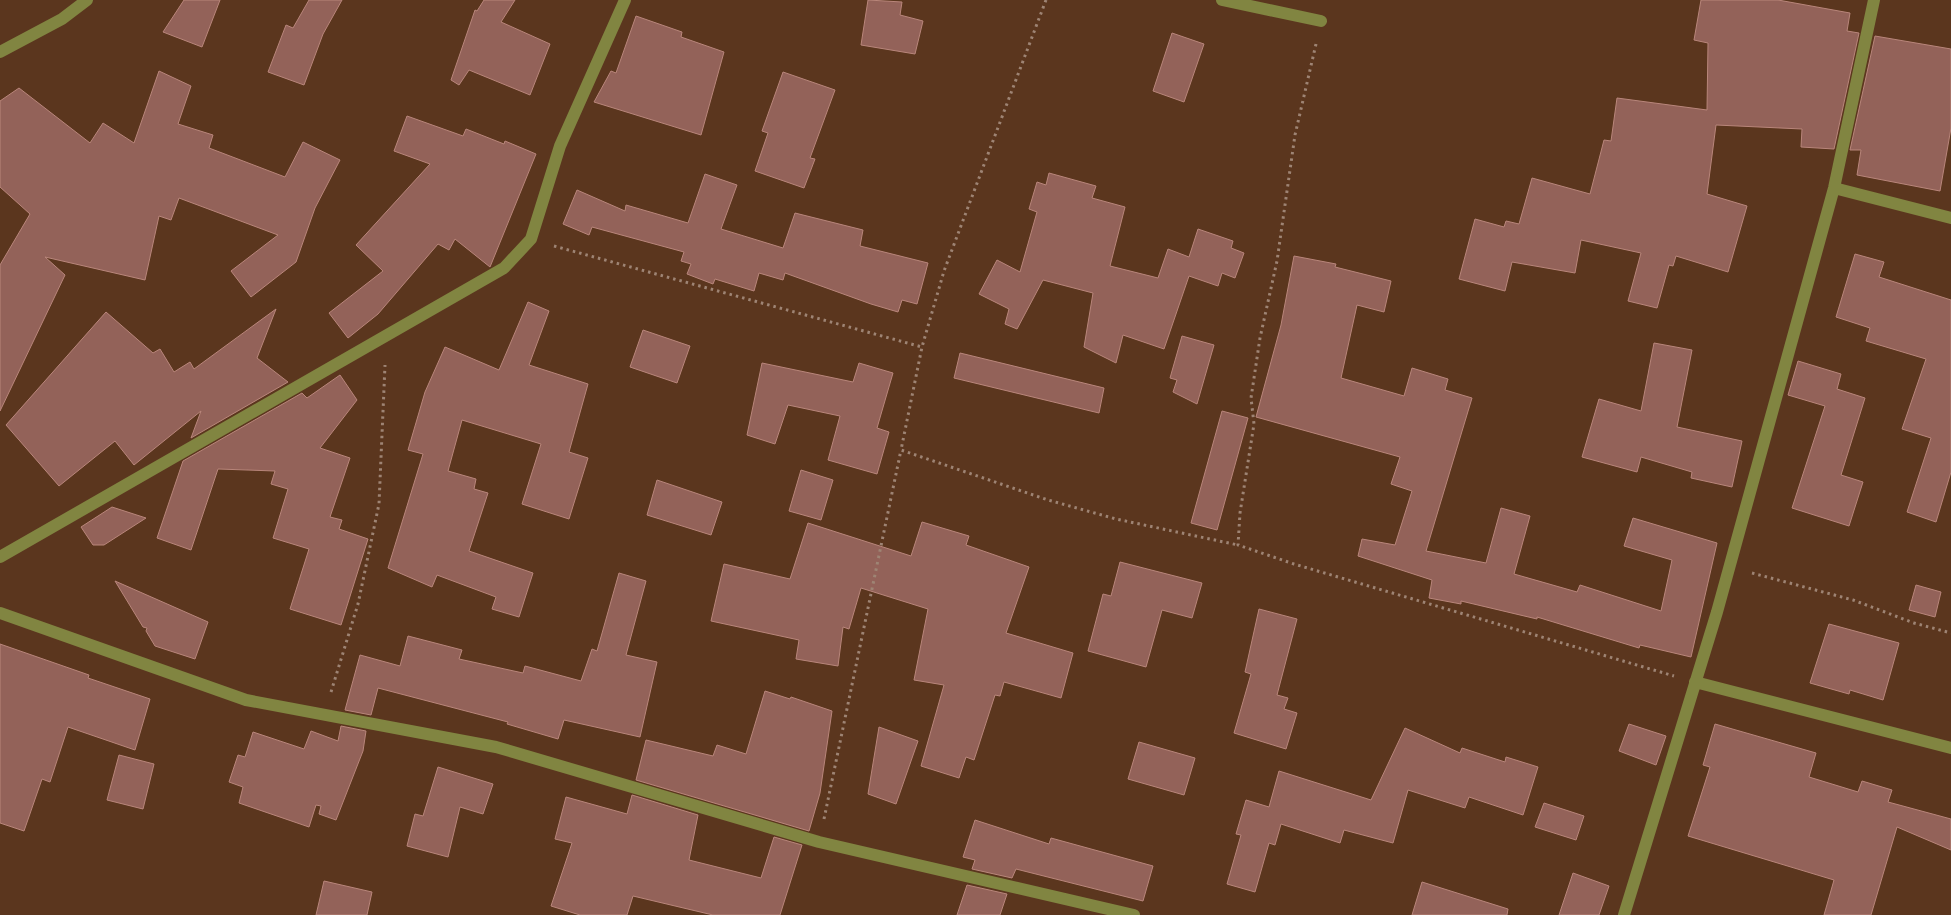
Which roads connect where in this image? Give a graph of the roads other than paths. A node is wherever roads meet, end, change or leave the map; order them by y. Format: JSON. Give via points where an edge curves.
{"nodes":[{"id":1,"x":87,"y":0,"type":"edge"},
{"id":2,"x":625,"y":0,"type":"edge"},
{"id":3,"x":1222,"y":0,"type":"edge"},
{"id":4,"x":1874,"y":0,"type":"edge"},
{"id":5,"x":1321,"y":21,"type":"road end"},
{"id":6,"x":0,"y":52,"type":"edge"},
{"id":7,"x":1834,"y":188,"type":"junction"},
{"id":8,"x":1951,"y":218,"type":"edge"},
{"id":9,"x":0,"y":557,"type":"edge"},
{"id":10,"x":0,"y":614,"type":"edge"},
{"id":11,"x":1695,"y":682,"type":"junction"},
{"id":12,"x":1951,"y":748,"type":"edge"},
{"id":13,"x":1134,"y":915,"type":"edge"},
{"id":14,"x":1624,"y":915,"type":"edge"}],
"edges":[{"from":1,"to":6,"type":"street","via":[[62,19]]},
{"from":2,"to":9,"type":"street","via":[[560,146],[531,239],[504,268]]},
{"from":3,"to":5,"type":"street"},
{"from":4,"to":7,"type":"street"},
{"from":7,"to":8,"type":"street"},
{"from":7,"to":11,"type":"street","via":[[1730,567]]},
{"from":10,"to":13,"type":"street","via":[[246,700],[496,747],[819,842]]},
{"from":11,"to":12,"type":"street"},
{"from":11,"to":14,"type":"street"}]}
